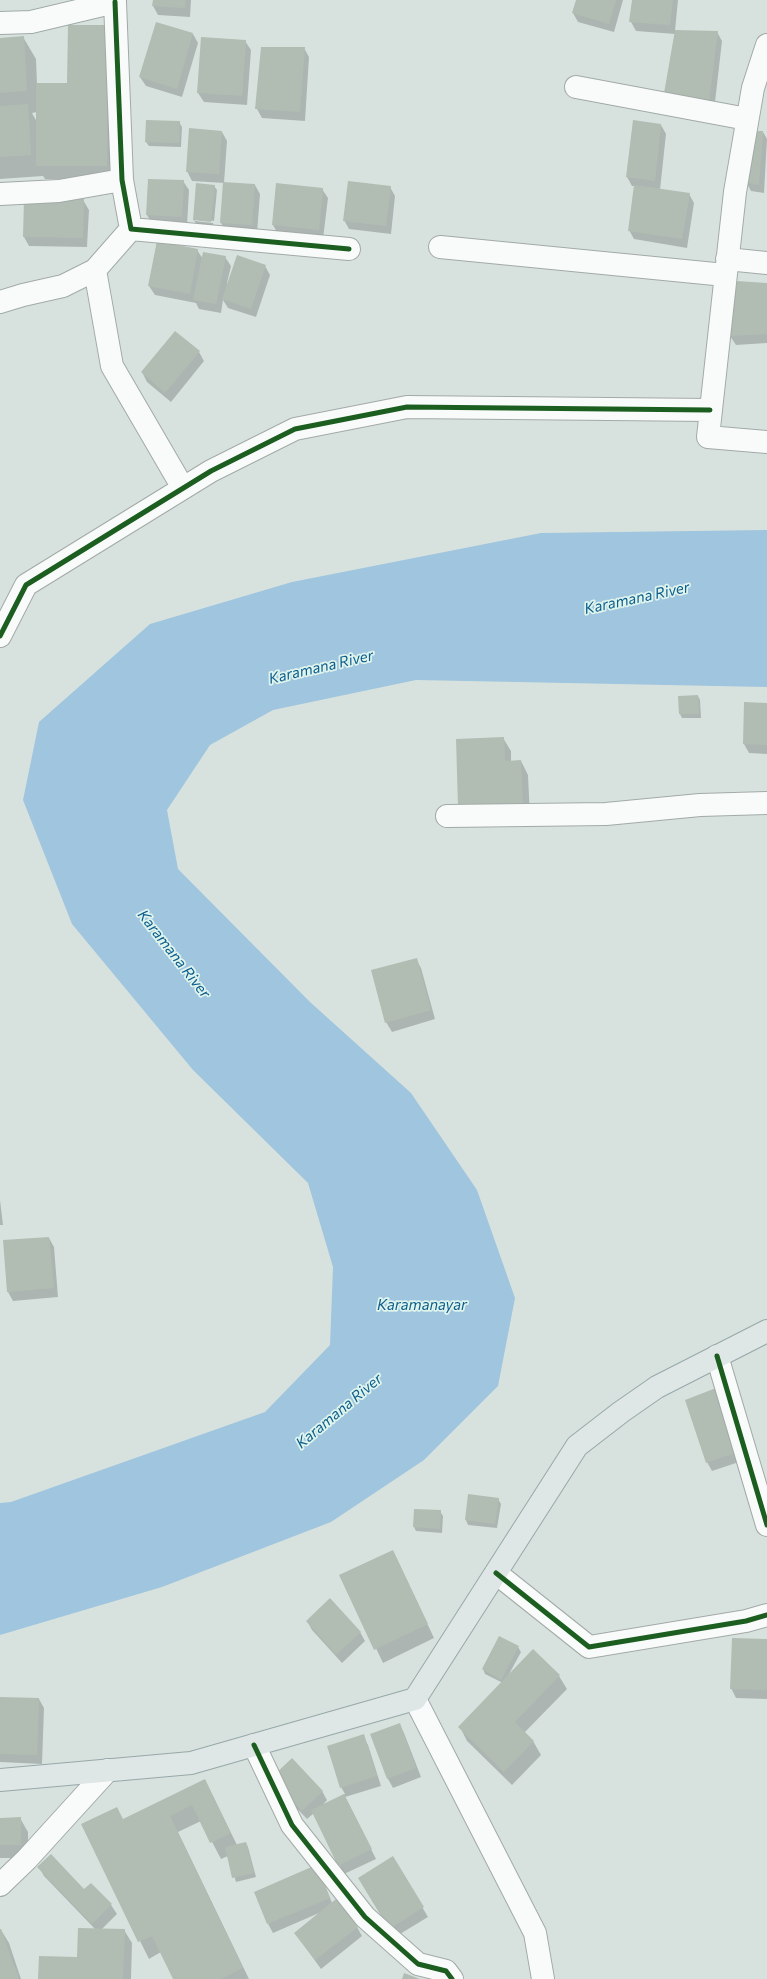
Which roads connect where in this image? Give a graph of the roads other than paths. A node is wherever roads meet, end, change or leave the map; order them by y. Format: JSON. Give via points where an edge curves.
{"nodes":[{"id":1,"x":115,"y":1,"type":"edge"},
{"id":2,"x":0,"y":23,"type":"edge"},
{"id":3,"x":767,"y":45,"type":"edge"},
{"id":4,"x":576,"y":87,"type":"dead end"},
{"id":5,"x":748,"y":119,"type":"junction"},
{"id":6,"x":122,"y":180,"type":"junction"},
{"id":7,"x":0,"y":194,"type":"edge"},
{"id":8,"x":131,"y":229,"type":"junction"},
{"id":9,"x":440,"y":247,"type":"dead end"},
{"id":10,"x":349,"y":249,"type":"dead end"},
{"id":11,"x":767,"y":263,"type":"edge"},
{"id":12,"x":726,"y":267,"type":"junction"},
{"id":13,"x":95,"y":270,"type":"junction"},
{"id":14,"x":0,"y":302,"type":"edge"},
{"id":15,"x":710,"y":410,"type":"junction"},
{"id":16,"x":767,"y":442,"type":"edge"},
{"id":17,"x":183,"y":488,"type":"junction"},
{"id":18,"x":0,"y":636,"type":"edge"},
{"id":19,"x":767,"y":803,"type":"edge"},
{"id":20,"x":447,"y":816,"type":"dead end"},
{"id":21,"x":767,"y":1331,"type":"edge"},
{"id":22,"x":717,"y":1356,"type":"junction"},
{"id":23,"x":767,"y":1525,"type":"edge"},
{"id":24,"x":496,"y":1573,"type":"junction"},
{"id":25,"x":767,"y":1615,"type":"edge"},
{"id":26,"x":415,"y":1699,"type":"junction"},
{"id":27,"x":254,"y":1745,"type":"junction"},
{"id":28,"x":108,"y":1770,"type":"junction"},
{"id":29,"x":0,"y":1780,"type":"edge"},
{"id":30,"x":0,"y":1885,"type":"edge"},
{"id":31,"x":452,"y":1979,"type":"edge"},
{"id":32,"x":543,"y":1979,"type":"edge"}],
"edges":[{"from":1,"to":2,"type":"street","via":[[31,22]]},
{"from":1,"to":6,"type":"street"},
{"from":3,"to":5,"type":"street","via":[[753,88]]},
{"from":4,"to":5,"type":"street"},
{"from":5,"to":12,"type":"street","via":[[735,192]]},
{"from":6,"to":7,"type":"street","via":[[59,191]]},
{"from":6,"to":8,"type":"street"},
{"from":8,"to":10,"type":"street"},
{"from":8,"to":13,"type":"street"},
{"from":9,"to":12,"type":"street"},
{"from":11,"to":12,"type":"street"},
{"from":12,"to":15,"type":"street"},
{"from":13,"to":14,"type":"street","via":[[63,286]]},
{"from":13,"to":17,"type":"street","via":[[112,366]]},
{"from":15,"to":16,"type":"street","via":[[708,436]]},
{"from":15,"to":17,"type":"street","via":[[407,407],[295,429]]},
{"from":17,"to":18,"type":"street","via":[[26,585]]},
{"from":19,"to":20,"type":"street","via":[[700,805],[606,814]]},
{"from":21,"to":22,"type":"main road"},
{"from":22,"to":23,"type":"street"},
{"from":22,"to":24,"type":"main road","via":[[657,1387],[577,1446]]},
{"from":24,"to":25,"type":"street","via":[[589,1647],[746,1621]]},
{"from":24,"to":26,"type":"main road"},
{"from":26,"to":27,"type":"main road"},
{"from":26,"to":32,"type":"street","via":[[535,1933]]},
{"from":27,"to":28,"type":"main road","via":[[191,1763]]},
{"from":27,"to":31,"type":"street","via":[[292,1825],[365,1917],[418,1964],[446,1971]]},
{"from":28,"to":29,"type":"main road"},
{"from":28,"to":30,"type":"street"}]}
